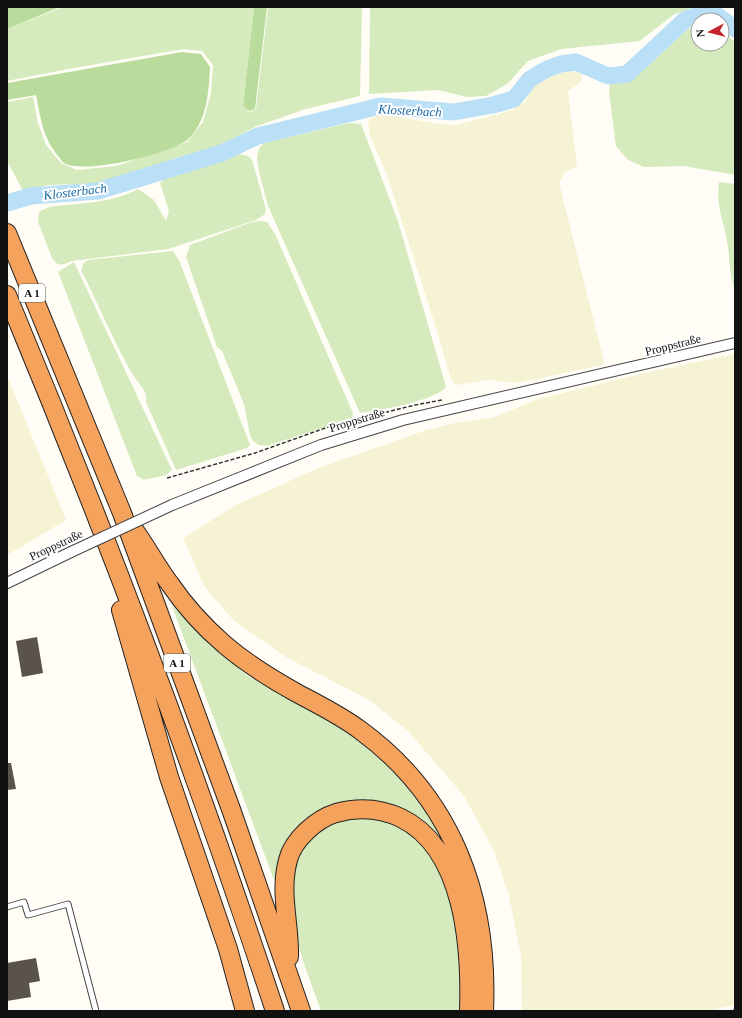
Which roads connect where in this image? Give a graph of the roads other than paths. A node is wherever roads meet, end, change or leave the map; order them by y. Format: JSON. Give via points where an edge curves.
{"nodes":[{"id":1,"x":7,"y":233,"type":"edge"},
{"id":2,"x":7,"y":295,"type":"edge"},
{"id":3,"x":735,"y":343,"type":"edge"},
{"id":4,"x":122,"y":513,"type":"junction"},
{"id":5,"x":108,"y":546,"type":"junction"},
{"id":6,"x":7,"y":583,"type":"edge"},
{"id":7,"x":7,"y":907,"type":"edge"},
{"id":8,"x":288,"y":972,"type":"junction"},
{"id":9,"x":96,"y":1011,"type":"edge"},
{"id":10,"x":245,"y":1011,"type":"edge"},
{"id":11,"x":275,"y":1011,"type":"edge"},
{"id":12,"x":301,"y":1011,"type":"edge"},
{"id":13,"x":469,"y":1011,"type":"edge"},
{"id":14,"x":484,"y":1011,"type":"edge"}],
"edges":[{"from":1,"to":4,"type":"highway","number":"A 1"},
{"from":2,"to":5,"type":"highway","number":"A 1"},
{"from":3,"to":6,"type":"street","name":"Proppstraße","bridge":true,"via":[[403,420],[321,445],[172,505]]},
{"from":4,"to":8,"type":"highway","number":"A 1"},
{"from":4,"to":14,"type":"highway","via":[[190,611],[224,644],[259,670],[360,729],[393,756],[421,789],[445,823],[472,891],[480,922],[484,956]]},
{"from":5,"to":10,"type":"highway","via":[[122,612],[166,764],[228,949]]},
{"from":5,"to":11,"type":"highway","number":"A 1","via":[[208,814]]},
{"from":7,"to":9,"type":"lane","via":[[24,902],[28,914],[68,904]]},
{"from":8,"to":12,"type":"highway","number":"A 1"},
{"from":8,"to":13,"type":"highway","via":[[289,940],[284,909],[284,879],[288,859],[298,840],[331,814],[351,809],[392,814],[412,824],[429,839],[446,865],[464,924],[469,958]]}]}
